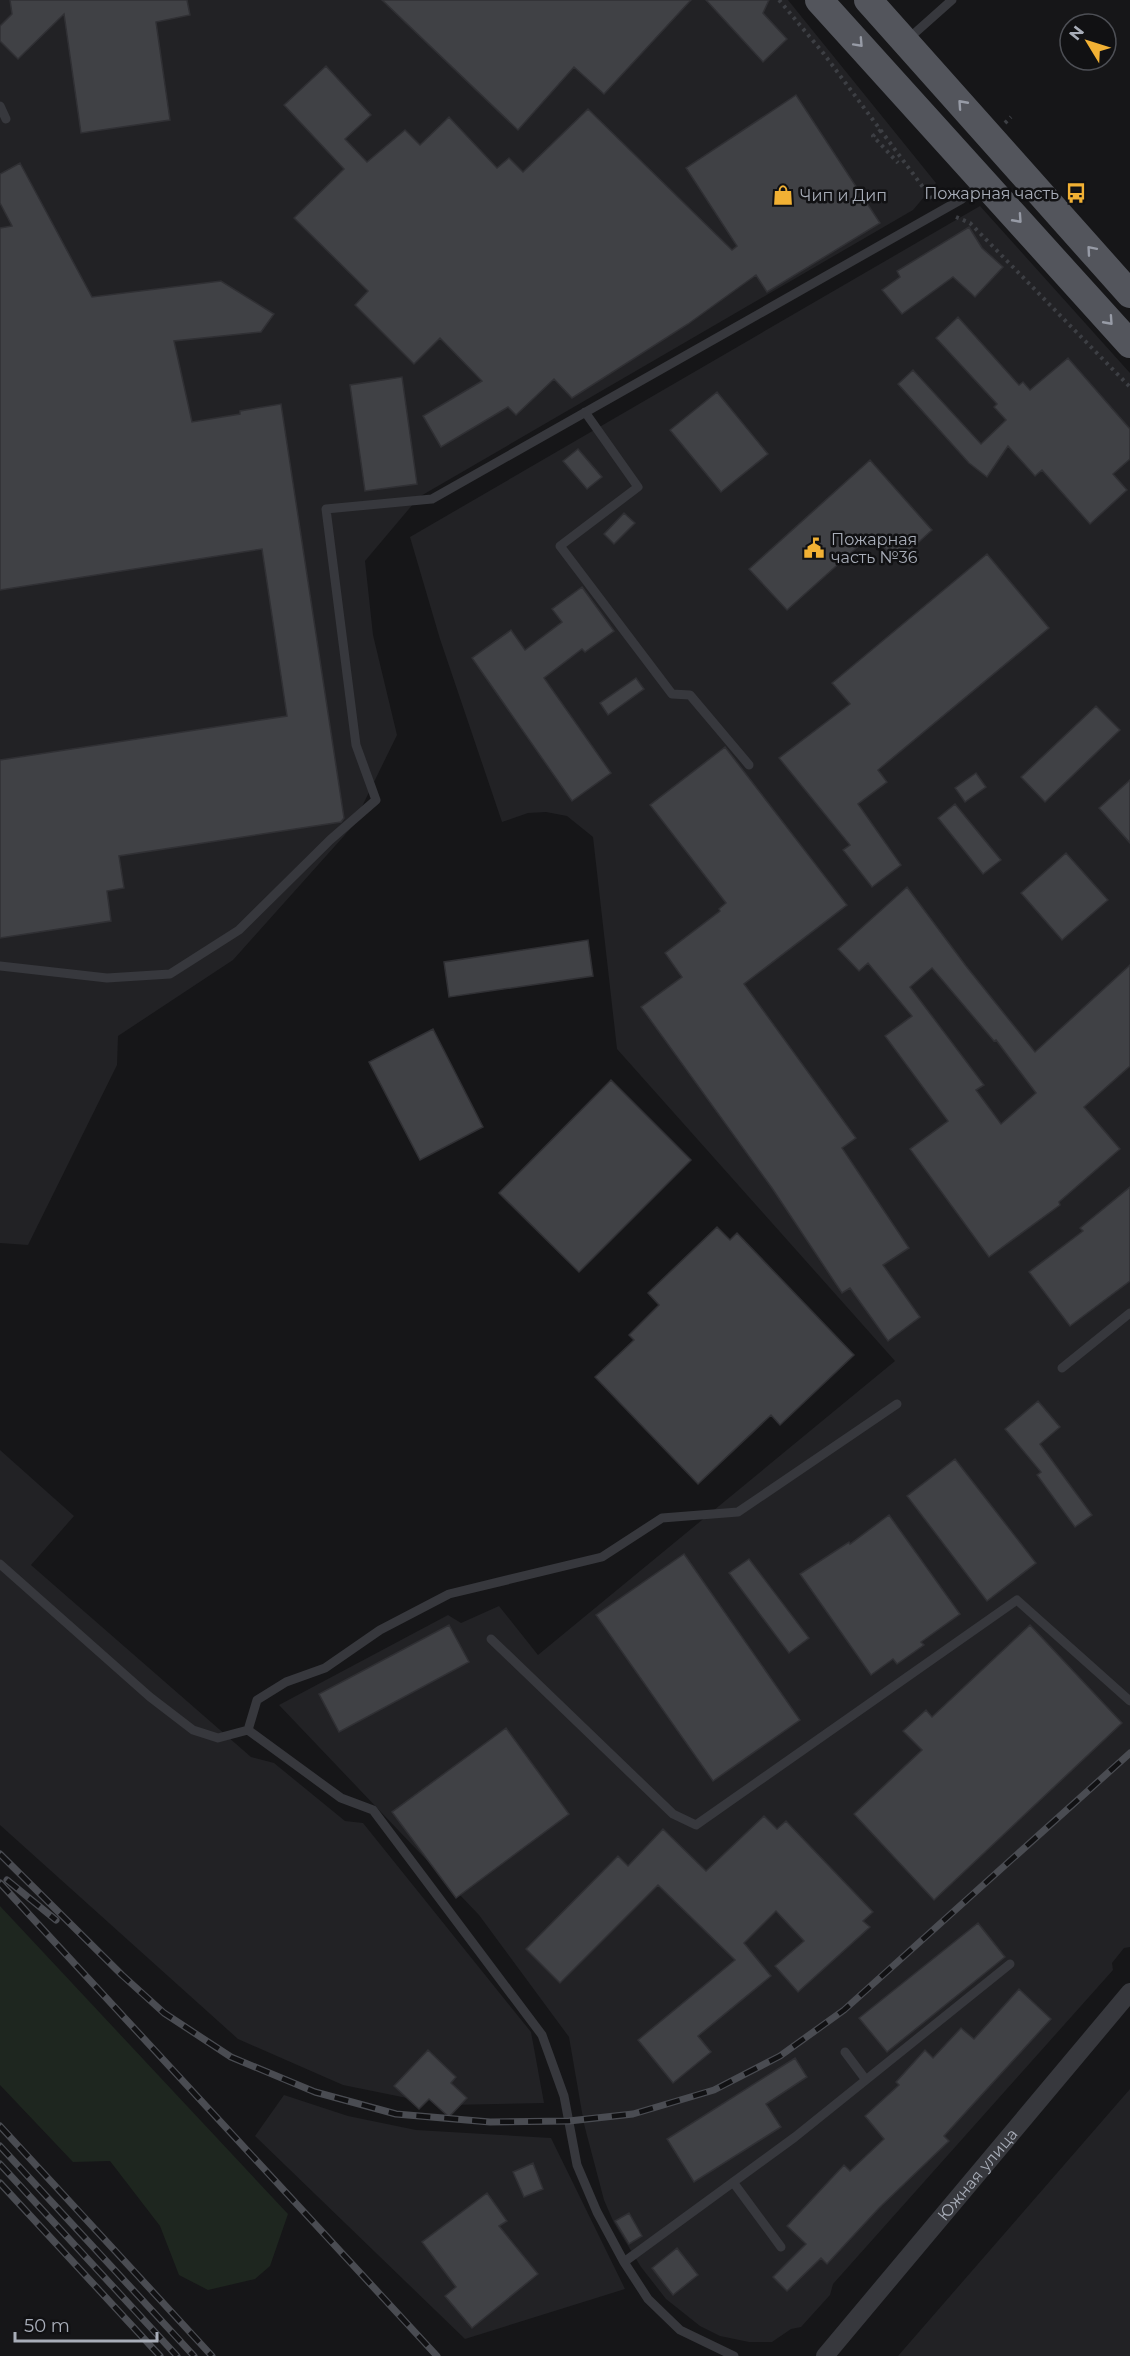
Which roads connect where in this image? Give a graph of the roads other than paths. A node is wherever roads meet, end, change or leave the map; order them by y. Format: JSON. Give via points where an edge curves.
{"nodes":[{"id":1,"x":819,"y":0,"type":"edge"},
{"id":2,"x":868,"y":0,"type":"edge"},
{"id":3,"x":952,"y":0,"type":"edge"},
{"id":4,"x":905,"y":41,"type":"junction"},
{"id":5,"x":0,"y":106,"type":"edge"},
{"id":6,"x":6,"y":119,"type":"dead end"},
{"id":7,"x":985,"y":182,"type":"junction"},
{"id":8,"x":1130,"y":294,"type":"edge"},
{"id":9,"x":1130,"y":344,"type":"edge"},
{"id":10,"x":585,"y":412,"type":"junction"},
{"id":11,"x":749,"y":765,"type":"dead end"},
{"id":12,"x":0,"y":966,"type":"edge"},
{"id":13,"x":1130,"y":1313,"type":"edge"},
{"id":14,"x":1062,"y":1368,"type":"dead end"},
{"id":15,"x":897,"y":1404,"type":"dead end"},
{"id":16,"x":0,"y":1564,"type":"edge"},
{"id":17,"x":491,"y":1639,"type":"dead end"},
{"id":18,"x":1130,"y":1701,"type":"edge"},
{"id":19,"x":248,"y":1730,"type":"junction"},
{"id":20,"x":1010,"y":1964,"type":"dead end"},
{"id":21,"x":1130,"y":1992,"type":"edge"},
{"id":22,"x":845,"y":2052,"type":"dead end"},
{"id":23,"x":866,"y":2080,"type":"junction"},
{"id":24,"x":733,"y":2182,"type":"junction"},
{"id":25,"x":782,"y":2247,"type":"dead end"},
{"id":26,"x":624,"y":2262,"type":"junction"},
{"id":27,"x":734,"y":2356,"type":"edge"},
{"id":28,"x":825,"y":2356,"type":"edge"}],
"edges":[{"from":1,"to":7,"type":"main road","one_way":true},
{"from":2,"to":4,"type":"main road"},
{"from":3,"to":4,"type":"lane"},
{"from":8,"to":4,"type":"main road","one_way":true},
{"from":5,"to":6,"type":"lane"},
{"from":7,"to":9,"type":"main road","one_way":true},
{"from":7,"to":10,"type":"lane","via":[[962,199]]},
{"from":10,"to":11,"type":"lane","via":[[638,487],[561,546],[672,694],[690,695]]},
{"from":10,"to":12,"type":"lane","via":[[432,499],[326,508],[356,745],[376,800],[239,930],[170,974],[106,978]]},
{"from":13,"to":14,"type":"lane"},
{"from":15,"to":19,"type":"lane","via":[[738,1512],[662,1518],[602,1557],[449,1594],[380,1630],[326,1668],[286,1682],[257,1700]]},
{"from":16,"to":19,"type":"lane","via":[[150,1697],[193,1730],[218,1738]]},
{"from":17,"to":18,"type":"lane","via":[[673,1814],[696,1825],[1017,1600]]},
{"from":19,"to":26,"type":"lane","via":[[341,1798],[373,1810],[542,2035],[564,2096],[577,2165]]},
{"from":20,"to":23,"type":"lane"},
{"from":21,"to":28,"type":"street","name":"Южная улица"},
{"from":22,"to":23,"type":"lane"},
{"from":23,"to":24,"type":"lane"},
{"from":24,"to":25,"type":"lane"},
{"from":24,"to":26,"type":"lane"},
{"from":26,"to":27,"type":"lane","via":[[648,2299],[680,2330]]}]}
